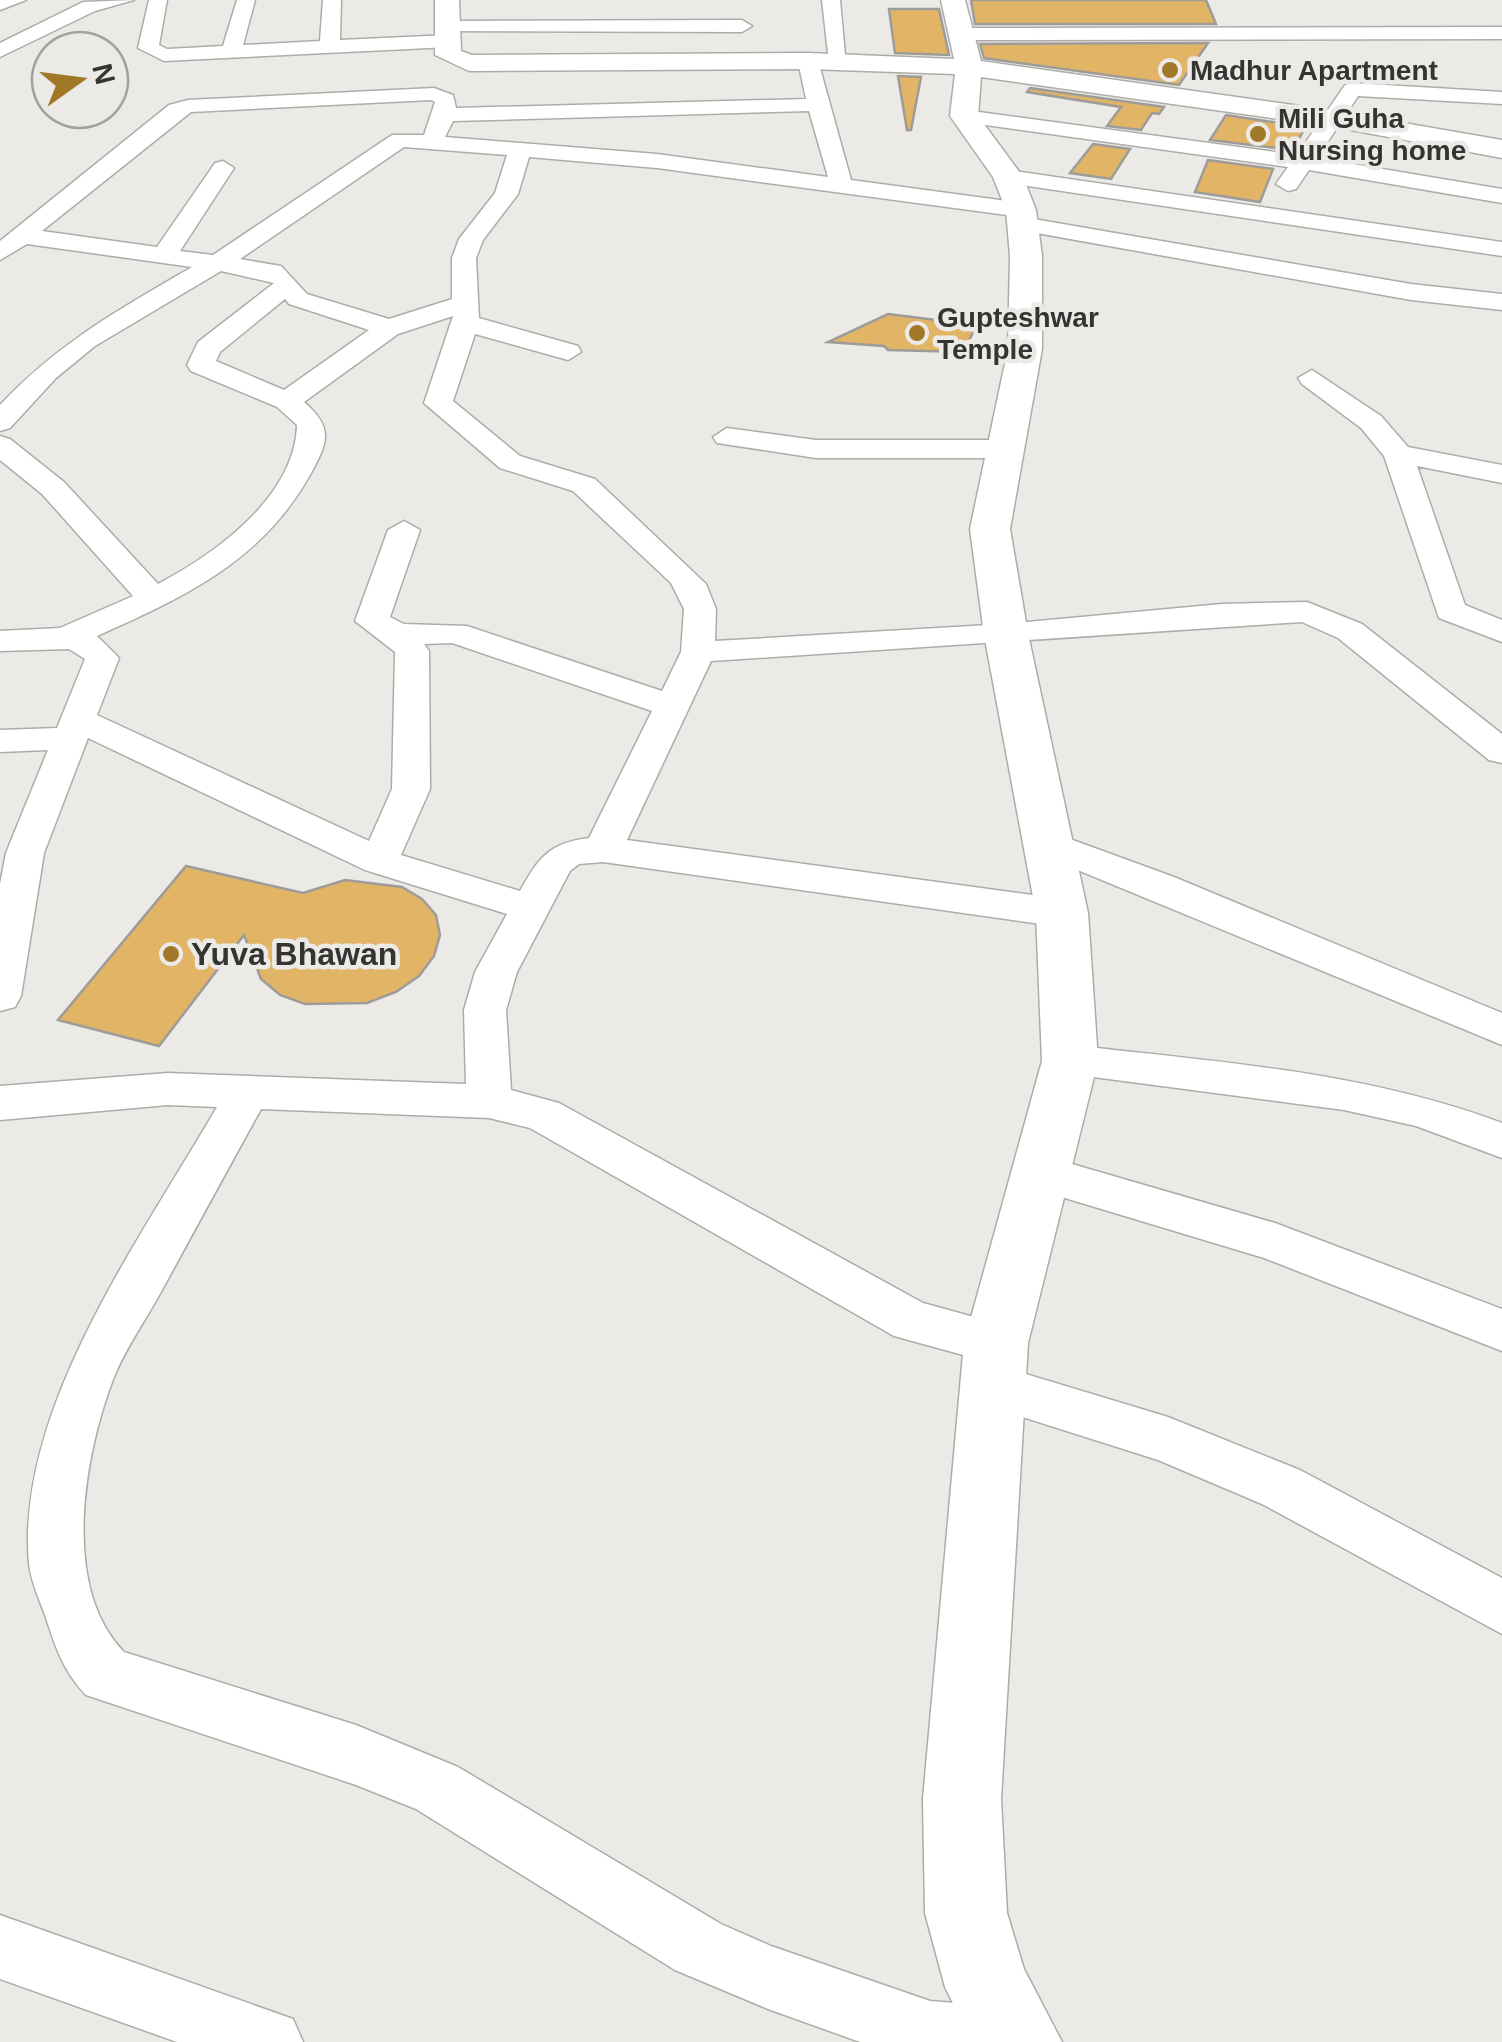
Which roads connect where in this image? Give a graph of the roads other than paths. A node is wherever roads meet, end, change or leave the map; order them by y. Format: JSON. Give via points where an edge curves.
{"nodes":[{"id":1,"x":17,"y":0,"type":"edge"},
{"id":2,"x":69,"y":0,"type":"edge"},
{"id":3,"x":125,"y":0,"type":"edge"},
{"id":4,"x":158,"y":0,"type":"edge"},
{"id":5,"x":246,"y":0,"type":"edge"},
{"id":6,"x":332,"y":0,"type":"edge"},
{"id":7,"x":742,"y":0,"type":"edge"},
{"id":8,"x":831,"y":0,"type":"edge"},
{"id":9,"x":0,"y":4,"type":"edge"},
{"id":10,"x":90,"y":6,"type":"junction"},
{"id":11,"x":448,"y":23,"type":"edge"},
{"id":12,"x":742,"y":26,"type":"junction"},
{"id":13,"x":1499,"y":36,"type":"edge"},
{"id":14,"x":330,"y":50,"type":"junction"},
{"id":15,"x":0,"y":52,"type":"edge"},
{"id":16,"x":231,"y":54,"type":"junction"},
{"id":17,"x":962,"y":54,"type":"edge"},
{"id":18,"x":742,"y":61,"type":"junction"},
{"id":19,"x":808,"y":62,"type":"junction"},
{"id":20,"x":839,"y":62,"type":"junction"},
{"id":21,"x":1502,"y":98,"type":"edge"},
{"id":22,"x":814,"y":105,"type":"junction"},
{"id":23,"x":445,"y":115,"type":"junction"},
{"id":24,"x":1329,"y":118,"type":"junction"},
{"id":25,"x":433,"y":140,"type":"junction"},
{"id":26,"x":520,"y":149,"type":"junction"},
{"id":27,"x":1502,"y":149,"type":"edge"},
{"id":28,"x":1301,"y":162,"type":"junction"},
{"id":29,"x":223,"y":168,"type":"dead end"},
{"id":30,"x":841,"y":185,"type":"junction"},
{"id":31,"x":1502,"y":196,"type":"edge"},
{"id":32,"x":1017,"y":204,"type":"junction"},
{"id":33,"x":24,"y":236,"type":"junction"},
{"id":34,"x":1257,"y":239,"type":"junction"},
{"id":35,"x":1502,"y":249,"type":"edge"},
{"id":36,"x":0,"y":253,"type":"edge"},
{"id":37,"x":165,"y":254,"type":"junction"},
{"id":38,"x":221,"y":261,"type":"junction"},
{"id":39,"x":288,"y":284,"type":"junction"},
{"id":40,"x":1502,"y":302,"type":"edge"},
{"id":41,"x":466,"y":313,"type":"junction"},
{"id":42,"x":389,"y":328,"type":"junction"},
{"id":43,"x":568,"y":352,"type":"dead end"},
{"id":44,"x":1312,"y":378,"type":"dead end"},
{"id":45,"x":286,"y":401,"type":"junction"},
{"id":46,"x":1,"y":415,"type":"edge"},
{"id":47,"x":727,"y":438,"type":"dead end"},
{"id":48,"x":0,"y":445,"type":"edge"},
{"id":49,"x":1008,"y":449,"type":"junction"},
{"id":50,"x":1398,"y":454,"type":"junction"},
{"id":51,"x":1502,"y":474,"type":"edge"},
{"id":52,"x":404,"y":530,"type":"dead end"},
{"id":53,"x":153,"y":598,"type":"junction"},
{"id":54,"x":1502,"y":632,"type":"edge"},
{"id":55,"x":399,"y":634,"type":"junction"},
{"id":56,"x":1006,"y":634,"type":"junction"},
{"id":57,"x":65,"y":638,"type":"junction"},
{"id":58,"x":0,"y":642,"type":"edge"},
{"id":59,"x":698,"y":652,"type":"junction"},
{"id":60,"x":670,"y":706,"type":"junction"},
{"id":61,"x":72,"y":728,"type":"junction"},
{"id":62,"x":0,"y":741,"type":"edge"},
{"id":63,"x":1502,"y":752,"type":"edge"},
{"id":64,"x":1048,"y":843,"type":"junction"},
{"id":65,"x":603,"y":849,"type":"junction"},
{"id":66,"x":12,"y":854,"type":"edge"},
{"id":67,"x":379,"y":861,"type":"junction"},
{"id":68,"x":529,"y":907,"type":"junction"},
{"id":69,"x":1062,"y":913,"type":"junction"},
{"id":70,"x":0,"y":996,"type":"edge"},
{"id":71,"x":1502,"y":1030,"type":"edge"},
{"id":72,"x":1070,"y":1061,"type":"junction"},
{"id":73,"x":4,"y":1091,"type":"edge"},
{"id":74,"x":248,"y":1092,"type":"junction"},
{"id":75,"x":489,"y":1100,"type":"junction"},
{"id":76,"x":1502,"y":1141,"type":"edge"},
{"id":77,"x":1040,"y":1173,"type":"junction"},
{"id":78,"x":1502,"y":1330,"type":"edge"},
{"id":79,"x":994,"y":1364,"type":"junction"},
{"id":80,"x":1502,"y":1608,"type":"edge"},
{"id":81,"x":0,"y":1948,"type":"edge"},
{"id":82,"x":929,"y":2038,"type":"edge"},
{"id":83,"x":1019,"y":2041,"type":"edge"},
{"id":84,"x":270,"y":2042,"type":"edge"}],
"edges":[{"from":1,"to":9,"type":"street"},
{"from":2,"to":10,"type":"street"},
{"from":3,"to":10,"type":"street"},
{"from":4,"to":16,"type":"street","via":[[152,53]]},
{"from":5,"to":16,"type":"street"},
{"from":6,"to":14,"type":"street"},
{"from":7,"to":12,"type":"street"},
{"from":8,"to":20,"type":"street"},
{"from":10,"to":15,"type":"street"},
{"from":11,"to":12,"type":"street"},
{"from":11,"to":14,"type":"street"},
{"from":11,"to":18,"type":"street","via":[[451,59],[468,63]]},
{"from":12,"to":18,"type":"street"},
{"from":13,"to":17,"type":"street","via":[[1234,25]]},
{"from":14,"to":16,"type":"street"},
{"from":17,"to":20,"type":"street"},
{"from":17,"to":24,"type":"street"},
{"from":17,"to":28,"type":"street"},
{"from":17,"to":32,"type":"street"},
{"from":18,"to":19,"type":"street"},
{"from":19,"to":20,"type":"street"},
{"from":19,"to":22,"type":"street"},
{"from":21,"to":24,"type":"street","via":[[1352,89]]},
{"from":22,"to":23,"type":"street"},
{"from":22,"to":30,"type":"street","via":[[834,146]]},
{"from":23,"to":25,"type":"street"},
{"from":23,"to":33,"type":"street","via":[[446,99],[423,93],[188,106]]},
{"from":24,"to":27,"type":"street"},
{"from":24,"to":28,"type":"street"},
{"from":25,"to":26,"type":"street"},
{"from":25,"to":38,"type":"street","via":[[390,144]]},
{"from":26,"to":30,"type":"street"},
{"from":26,"to":41,"type":"street","via":[[506,194],[470,239]]},
{"from":28,"to":31,"type":"street"},
{"from":28,"to":34,"type":"street"},
{"from":29,"to":37,"type":"street"},
{"from":30,"to":32,"type":"street"},
{"from":32,"to":34,"type":"street"},
{"from":32,"to":34,"type":"street"},
{"from":32,"to":49,"type":"street","via":[[1025,350]]},
{"from":33,"to":36,"type":"street"},
{"from":33,"to":37,"type":"street"},
{"from":34,"to":35,"type":"street"},
{"from":34,"to":40,"type":"street","via":[[1411,292]]},
{"from":37,"to":38,"type":"street"},
{"from":38,"to":39,"type":"street","via":[[272,272]]},
{"from":38,"to":46,"type":"street","via":[[86,340]]},
{"from":39,"to":42,"type":"street","via":[[298,299]]},
{"from":39,"to":45,"type":"street","via":[[208,348],[201,365]]},
{"from":41,"to":42,"type":"street"},
{"from":41,"to":43,"type":"street"},
{"from":41,"to":59,"type":"street","via":[[439,395],[442,410],[510,462],[584,485],[682,576],[700,609]]},
{"from":42,"to":45,"type":"street"},
{"from":44,"to":50,"type":"street","via":[[1370,422]]},
{"from":45,"to":53,"type":"street","via":[[306,414],[312,434],[272,513],[228,559]]},
{"from":47,"to":49,"type":"street","via":[[816,449]]},
{"from":48,"to":53,"type":"street","via":[[52,488]]},
{"from":49,"to":56,"type":"street","via":[[990,529]]},
{"from":50,"to":51,"type":"street"},
{"from":50,"to":54,"type":"street","via":[[1444,600],[1466,620]]},
{"from":52,"to":55,"type":"street","via":[[372,614],[378,626]]},
{"from":53,"to":57,"type":"street"},
{"from":55,"to":60,"type":"street","via":[[455,633]]},
{"from":55,"to":67,"type":"street","via":[[412,651],[414,771],[405,808]]},
{"from":56,"to":59,"type":"street"},
{"from":56,"to":63,"type":"street","via":[[1307,612],[1350,631]]},
{"from":56,"to":64,"type":"street"},
{"from":57,"to":58,"type":"street"},
{"from":57,"to":61,"type":"street","via":[[97,648],[102,658]]},
{"from":59,"to":60,"type":"street"},
{"from":60,"to":65,"type":"street"},
{"from":61,"to":62,"type":"street"},
{"from":61,"to":66,"type":"street"},
{"from":61,"to":67,"type":"street"},
{"from":64,"to":69,"type":"street"},
{"from":64,"to":71,"type":"street"},
{"from":65,"to":68,"type":"street","via":[[569,853],[555,863]]},
{"from":65,"to":69,"type":"street"},
{"from":66,"to":70,"type":"street"},
{"from":67,"to":68,"type":"street"},
{"from":68,"to":75,"type":"street","via":[[485,1010]]},
{"from":69,"to":72,"type":"street"},
{"from":72,"to":76,"type":"street","via":[[1344,1093],[1424,1111]]},
{"from":72,"to":77,"type":"street"},
{"from":73,"to":74,"type":"street"},
{"from":74,"to":75,"type":"street"},
{"from":74,"to":82,"type":"street","via":[[90,1374],[55,1530],[57,1570],[86,1654],[106,1675],[356,1755],[437,1788],[698,1947]]},
{"from":75,"to":79,"type":"street","via":[[543,1115]]},
{"from":77,"to":78,"type":"street","via":[[1275,1242]]},
{"from":77,"to":79,"type":"street"},
{"from":79,"to":80,"type":"street","via":[[1281,1486]]},
{"from":79,"to":83,"type":"street","via":[[963,1837],[966,1913],[987,1986]]},
{"from":81,"to":84,"type":"street"},
{"from":82,"to":83,"type":"street"}]}
